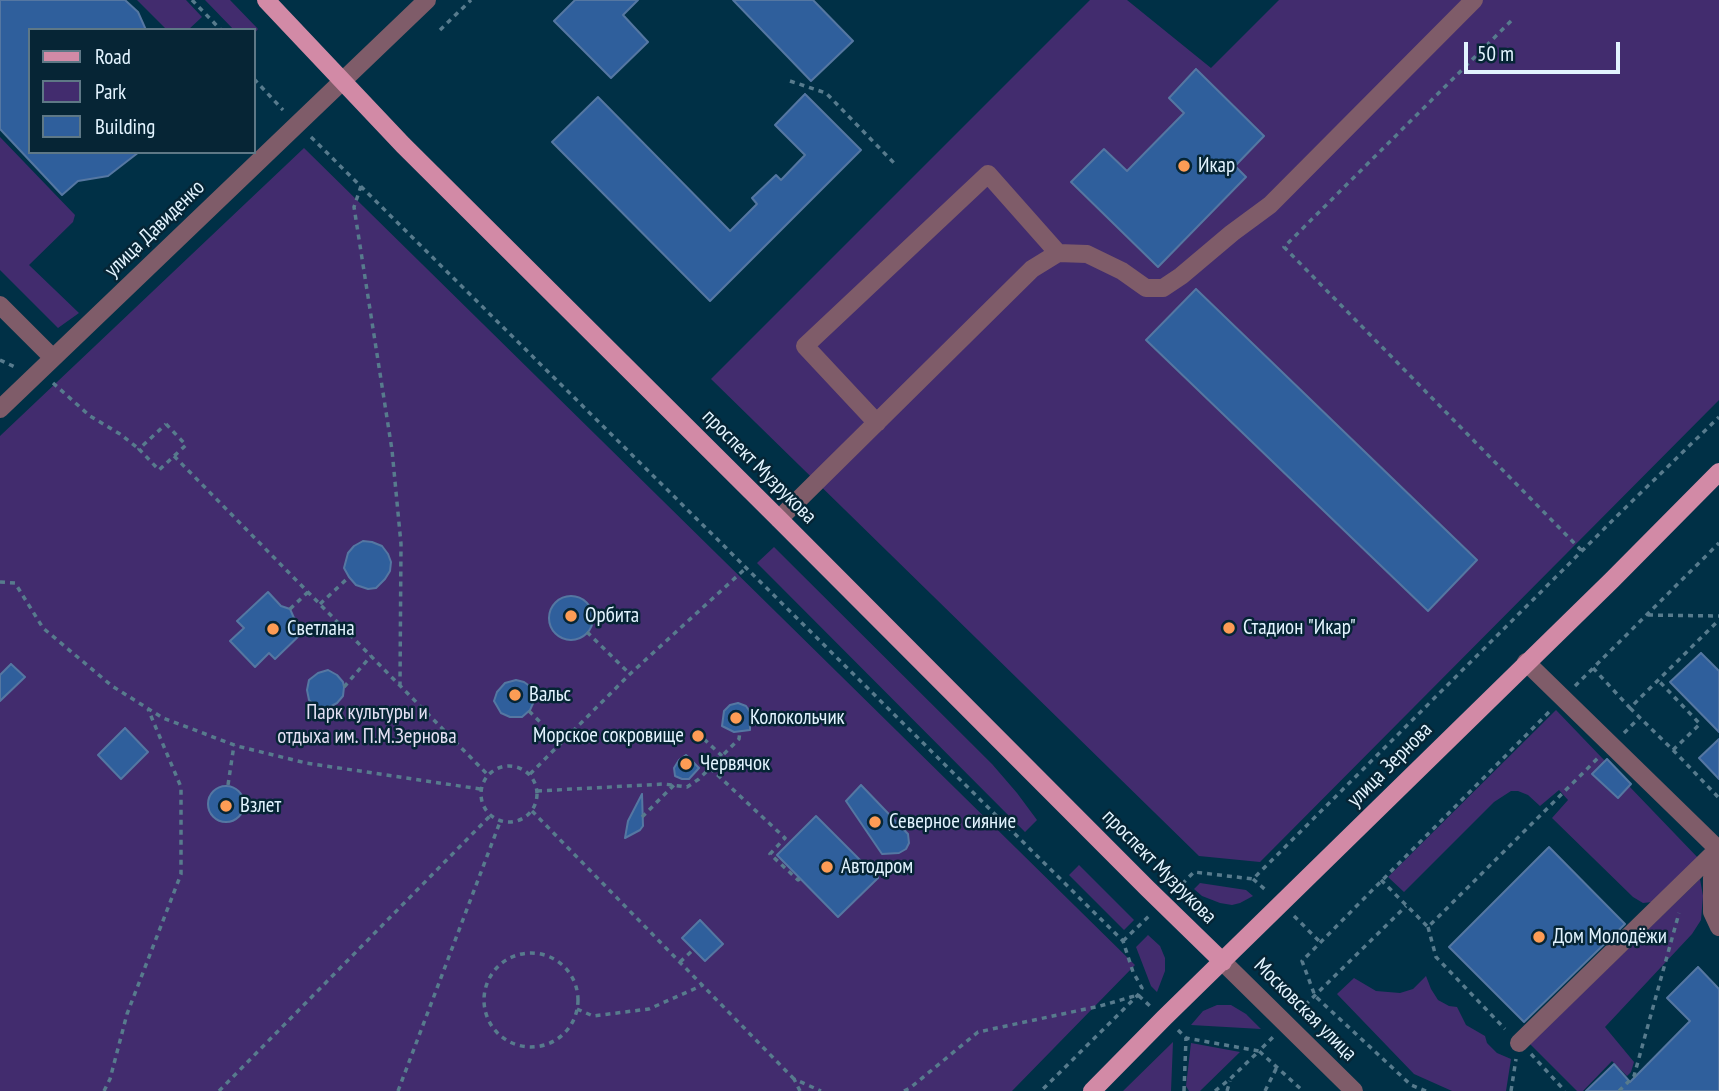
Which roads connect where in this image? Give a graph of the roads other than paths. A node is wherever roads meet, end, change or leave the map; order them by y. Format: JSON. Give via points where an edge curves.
{"nodes":[{"id":1,"x":266,"y":0,"type":"edge"},
{"id":2,"x":427,"y":0,"type":"edge"},
{"id":3,"x":1474,"y":0,"type":"edge"},
{"id":4,"x":342,"y":82,"type":"junction"},
{"id":5,"x":1058,"y":253,"type":"junction"},
{"id":6,"x":0,"y":304,"type":"edge"},
{"id":7,"x":53,"y":358,"type":"junction"},
{"id":8,"x":0,"y":409,"type":"edge"},
{"id":9,"x":877,"y":423,"type":"junction"},
{"id":10,"x":1719,"y":472,"type":"edge"},
{"id":11,"x":779,"y":519,"type":"junction"},
{"id":12,"x":1526,"y":662,"type":"junction"},
{"id":13,"x":1718,"y":850,"type":"edge"},
{"id":14,"x":1719,"y":927,"type":"edge"},
{"id":15,"x":1223,"y":962,"type":"junction"},
{"id":16,"x":1519,"y":1044,"type":"road end"},
{"id":17,"x":1093,"y":1091,"type":"edge"},
{"id":18,"x":1354,"y":1091,"type":"edge"}],
"edges":[{"from":1,"to":4,"type":"main road","name":"проспект Музрукова"},
{"from":2,"to":4,"type":"street","name":"улица Давиденко"},
{"from":3,"to":5,"type":"street","via":[[1270,205],[1163,288],[1146,288],[1087,254]]},
{"from":4,"to":7,"type":"street","name":"улица Давиденко"},
{"from":4,"to":11,"type":"main road","name":"проспект Музрукова"},
{"from":5,"to":9,"type":"street","via":[[1032,269]]},
{"from":5,"to":9,"type":"street","via":[[988,174],[805,346]]},
{"from":6,"to":7,"type":"street"},
{"from":7,"to":8,"type":"street","name":"улица Давиденко"},
{"from":9,"to":11,"type":"street"},
{"from":10,"to":12,"type":"main road","name":"улица Зернова"},
{"from":11,"to":15,"type":"main road","name":"проспект Музрукова"},
{"from":12,"to":13,"type":"street"},
{"from":12,"to":15,"type":"main road","name":"улица Зернова"},
{"from":13,"to":14,"type":"street","via":[[1712,912]]},
{"from":13,"to":16,"type":"street"},
{"from":15,"to":17,"type":"main road","name":"улица Зернова"},
{"from":15,"to":18,"type":"street","name":"Московская улица"}]}
